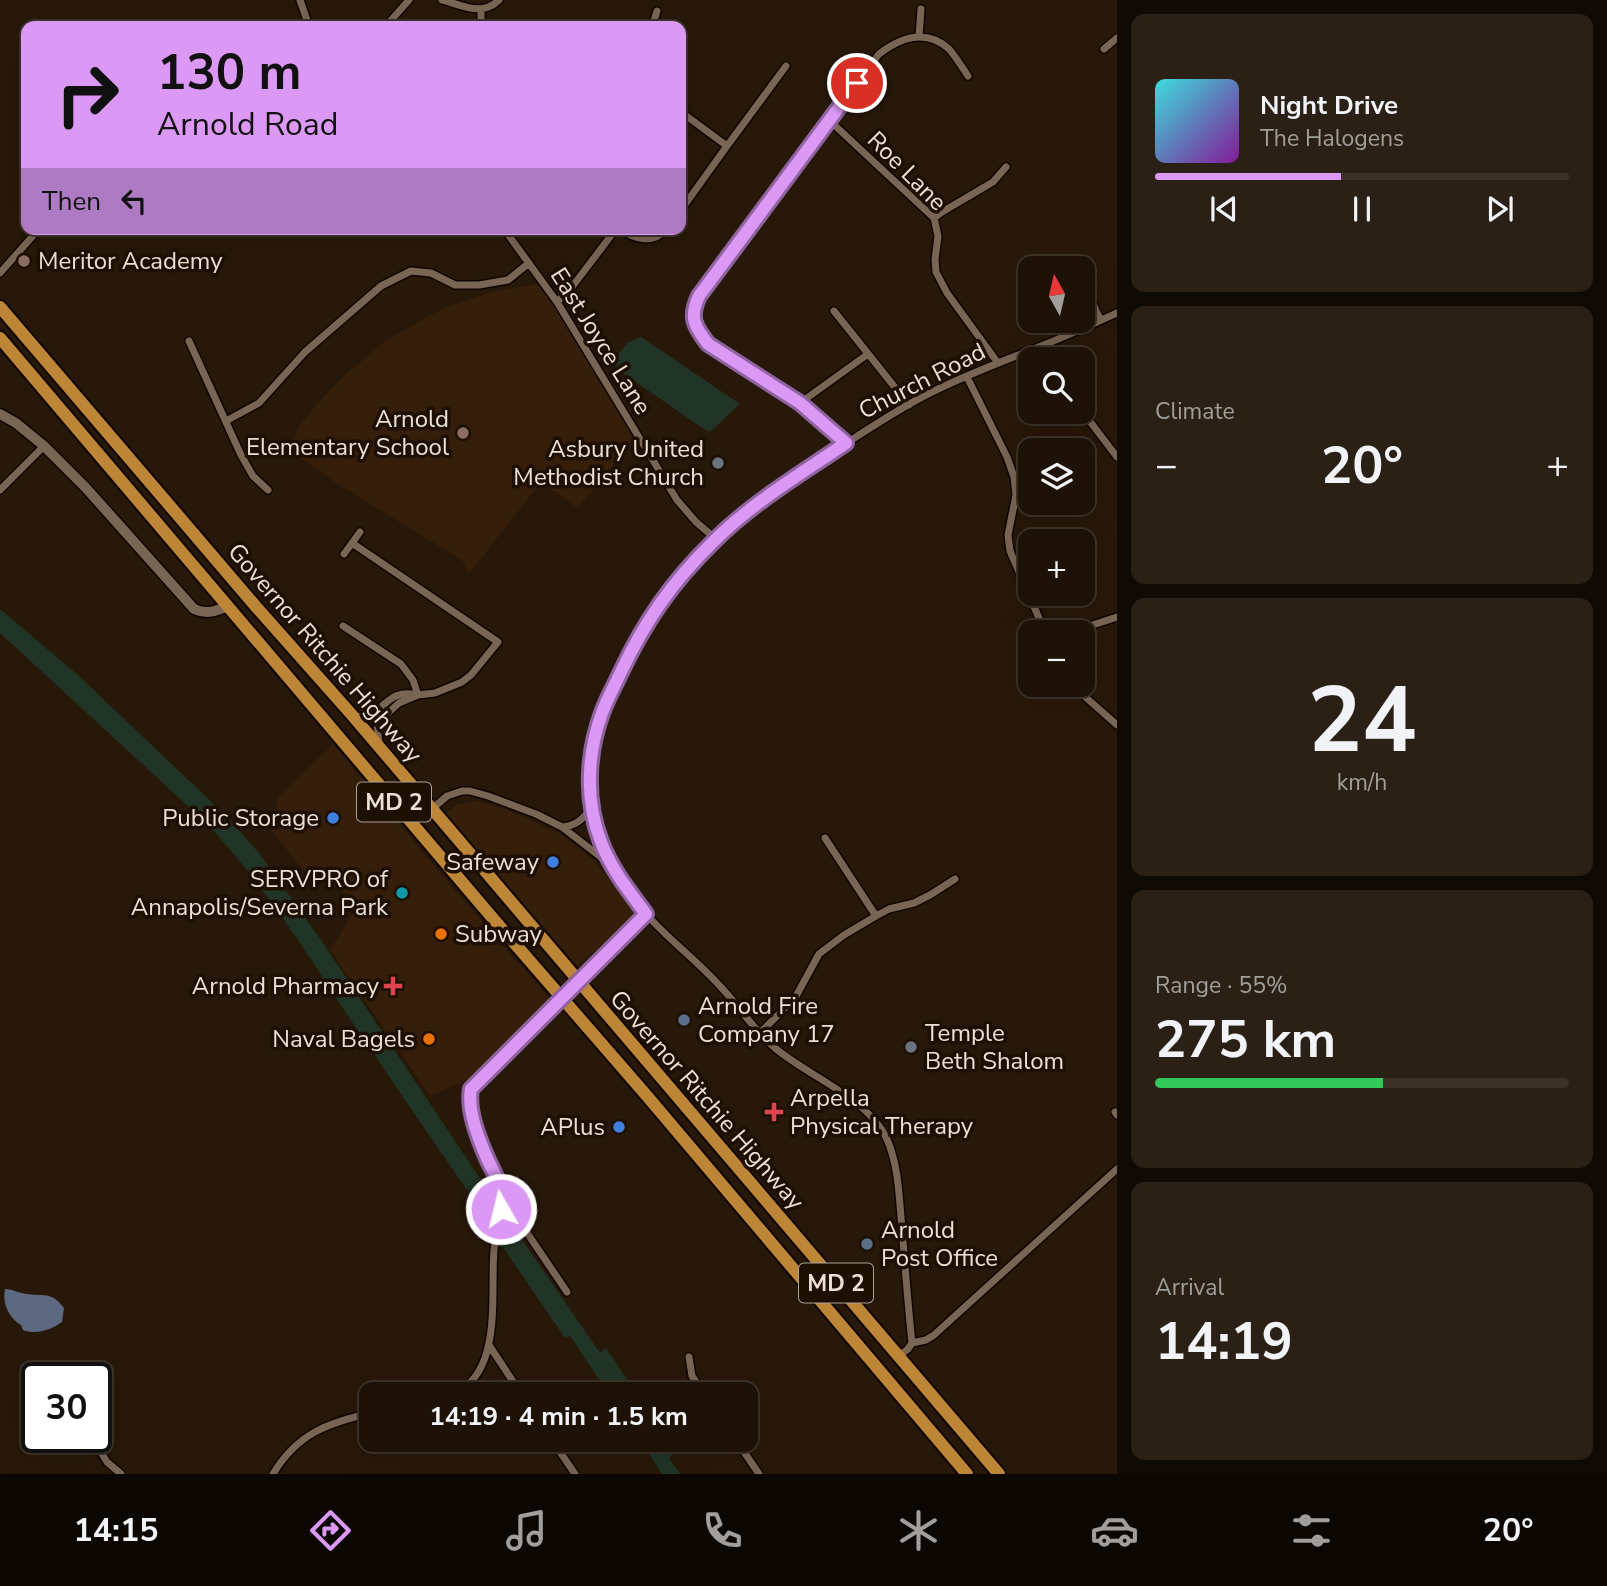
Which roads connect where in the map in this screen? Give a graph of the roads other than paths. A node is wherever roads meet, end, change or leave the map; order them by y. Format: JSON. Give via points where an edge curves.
{"nodes":[{"id":1,"x":300,"y":0,"type":"edge"},
{"id":2,"x":409,"y":0,"type":"edge"},
{"id":3,"x":442,"y":0,"type":"edge"},
{"id":4,"x":499,"y":0,"type":"edge"},
{"id":5,"x":920,"y":9,"type":"dead end"},
{"id":6,"x":481,"y":10,"type":"junction"},
{"id":7,"x":657,"y":11,"type":"dead end"},
{"id":8,"x":307,"y":21,"type":"edge"},
{"id":9,"x":390,"y":21,"type":"edge"},
{"id":10,"x":481,"y":21,"type":"edge"},
{"id":11,"x":654,"y":21,"type":"edge"},
{"id":12,"x":919,"y":37,"type":"junction"},
{"id":13,"x":1117,"y":38,"type":"edge"},
{"id":14,"x":1104,"y":49,"type":"dead end"},
{"id":15,"x":786,"y":66,"type":"dead end"},
{"id":16,"x":968,"y":76,"type":"dead end"},
{"id":17,"x":686,"y":117,"type":"edge"},
{"id":18,"x":830,"y":121,"type":"junction"},
{"id":19,"x":727,"y":146,"type":"junction"},
{"id":20,"x":1006,"y":167,"type":"dead end"},
{"id":21,"x":686,"y":203,"type":"edge"},
{"id":22,"x":934,"y":218,"type":"junction"},
{"id":23,"x":34,"y":235,"type":"edge"},
{"id":24,"x":508,"y":235,"type":"edge"},
{"id":25,"x":613,"y":235,"type":"edge"},
{"id":26,"x":628,"y":235,"type":"edge"},
{"id":27,"x":659,"y":235,"type":"edge"},
{"id":28,"x":529,"y":263,"type":"junction"},
{"id":29,"x":0,"y":273,"type":"edge"},
{"id":30,"x":557,"y":302,"type":"junction"},
{"id":31,"x":0,"y":307,"type":"edge"},
{"id":32,"x":834,"y":311,"type":"dead end"},
{"id":33,"x":1096,"y":312,"type":"edge"},
{"id":34,"x":0,"y":313,"type":"edge"},
{"id":35,"x":1117,"y":313,"type":"edge"},
{"id":36,"x":1101,"y":320,"type":"junction"},
{"id":37,"x":14,"y":323,"type":"junction"},
{"id":38,"x":0,"y":338,"type":"edge"},
{"id":39,"x":189,"y":341,"type":"dead end"},
{"id":40,"x":1038,"y":347,"type":"edge"},
{"id":41,"x":868,"y":354,"type":"junction"},
{"id":42,"x":1018,"y":355,"type":"edge"},
{"id":43,"x":998,"y":363,"type":"junction"},
{"id":44,"x":967,"y":377,"type":"junction"},
{"id":45,"x":800,"y":403,"type":"junction"},
{"id":46,"x":909,"y":405,"type":"junction"},
{"id":47,"x":0,"y":414,"type":"edge"},
{"id":48,"x":226,"y":421,"type":"junction"},
{"id":49,"x":1092,"y":424,"type":"edge"},
{"id":50,"x":846,"y":443,"type":"junction"},
{"id":51,"x":44,"y":446,"type":"junction"},
{"id":52,"x":1117,"y":457,"type":"edge"},
{"id":53,"x":0,"y":490,"type":"edge"},
{"id":54,"x":268,"y":491,"type":"dead end"},
{"id":55,"x":360,"y":531,"type":"dead end"},
{"id":56,"x":716,"y":539,"type":"junction"},
{"id":57,"x":352,"y":543,"type":"junction"},
{"id":58,"x":344,"y":554,"type":"dead end"},
{"id":59,"x":228,"y":606,"type":"junction"},
{"id":60,"x":258,"y":609,"type":"junction"},
{"id":61,"x":1117,"y":617,"type":"edge"},
{"id":62,"x":1040,"y":620,"type":"edge"},
{"id":63,"x":1095,"y":624,"type":"edge"},
{"id":64,"x":343,"y":626,"type":"dead end"},
{"id":65,"x":418,"y":695,"type":"junction"},
{"id":66,"x":1085,"y":697,"type":"edge"},
{"id":67,"x":352,"y":715,"type":"junction"},
{"id":68,"x":1117,"y":725,"type":"edge"},
{"id":69,"x":380,"y":748,"type":"junction"},
{"id":70,"x":592,"y":806,"type":"junction"},
{"id":71,"x":432,"y":809,"type":"junction"},
{"id":72,"x":562,"y":827,"type":"junction"},
{"id":73,"x":825,"y":838,"type":"dead end"},
{"id":74,"x":612,"y":866,"type":"junction"},
{"id":75,"x":955,"y":879,"type":"dead end"},
{"id":76,"x":646,"y":914,"type":"junction"},
{"id":77,"x":876,"y":916,"type":"junction"},
{"id":78,"x":578,"y":982,"type":"junction"},
{"id":79,"x":562,"y":998,"type":"junction"},
{"id":80,"x":760,"y":1033,"type":"junction"},
{"id":81,"x":1117,"y":1169,"type":"edge"},
{"id":82,"x":502,"y":1202,"type":"junction"},
{"id":83,"x":566,"y":1292,"type":"dead end"},
{"id":84,"x":912,"y":1343,"type":"junction"},
{"id":85,"x":489,"y":1345,"type":"junction"},
{"id":86,"x":899,"y":1356,"type":"junction"},
{"id":87,"x":689,"y":1357,"type":"dead end"},
{"id":88,"x":471,"y":1382,"type":"edge"},
{"id":89,"x":513,"y":1382,"type":"edge"},
{"id":90,"x":696,"y":1382,"type":"edge"},
{"id":91,"x":359,"y":1417,"type":"edge"},
{"id":92,"x":560,"y":1452,"type":"edge"},
{"id":93,"x":744,"y":1452,"type":"edge"},
{"id":94,"x":101,"y":1453,"type":"edge"},
{"id":95,"x":961,"y":1471,"type":"edge"},
{"id":96,"x":121,"y":1474,"type":"edge"},
{"id":97,"x":273,"y":1474,"type":"edge"},
{"id":98,"x":575,"y":1474,"type":"edge"},
{"id":99,"x":759,"y":1474,"type":"edge"},
{"id":100,"x":999,"y":1474,"type":"edge"}],
"edges":[{"from":1,"to":8,"type":"street"},
{"from":2,"to":9,"type":"street"},
{"from":3,"to":6,"type":"street"},
{"from":4,"to":6,"type":"street"},
{"from":5,"to":12,"type":"street"},
{"from":6,"to":10,"type":"street"},
{"from":7,"to":11,"type":"street"},
{"from":12,"to":16,"type":"street","via":[[947,47]]},
{"from":12,"to":18,"type":"street","via":[[897,42],[879,54]]},
{"from":13,"to":14,"type":"street"},
{"from":15,"to":19,"type":"street"},
{"from":17,"to":19,"type":"street"},
{"from":18,"to":22,"type":"street","name":"Roe Lane"},
{"from":18,"to":45,"type":"street","via":[[694,307],[698,332],[708,344]]},
{"from":19,"to":21,"type":"street"},
{"from":20,"to":22,"type":"street","via":[[993,181]]},
{"from":22,"to":43,"type":"street","name":"Roe Lane","via":[[936,272]]},
{"from":23,"to":29,"type":"street"},
{"from":24,"to":28,"type":"street","name":"East Joyce Lane"},
{"from":25,"to":30,"type":"street"},
{"from":26,"to":27,"type":"street","via":[[644,239]]},
{"from":28,"to":30,"type":"street","name":"East Joyce Lane"},
{"from":28,"to":48,"type":"street","via":[[508,280],[479,285],[455,285],[431,273],[411,271],[381,286],[305,352],[259,403]]},
{"from":30,"to":56,"type":"street","name":"East Joyce Lane","via":[[677,500]]},
{"from":31,"to":37,"type":"highway","name":"Governor Ritchie Highway","number":"MD 2"},
{"from":32,"to":41,"type":"street"},
{"from":33,"to":36,"type":"street"},
{"from":34,"to":37,"type":"highway"},
{"from":35,"to":36,"type":"street","name":"Church Road"},
{"from":36,"to":40,"type":"street","name":"Church Road"},
{"from":37,"to":60,"type":"highway","name":"Governor Ritchie Highway","number":"MD 2"},
{"from":38,"to":59,"type":"highway","name":"Governor Ritchie Highway","number":"MD 2"},
{"from":39,"to":48,"type":"street"},
{"from":41,"to":45,"type":"street"},
{"from":41,"to":46,"type":"street"},
{"from":42,"to":43,"type":"street","name":"Church Road"},
{"from":43,"to":44,"type":"street","name":"Church Road"},
{"from":44,"to":46,"type":"street","name":"Church Road"},
{"from":44,"to":62,"type":"street","via":[[1014,477],[1010,551]]},
{"from":45,"to":50,"type":"street"},
{"from":46,"to":50,"type":"street","name":"Church Road"},
{"from":47,"to":51,"type":"street"},
{"from":48,"to":54,"type":"street","via":[[253,476]]},
{"from":49,"to":52,"type":"street"},
{"from":50,"to":56,"type":"street","name":"Church Road","via":[[782,485]]},
{"from":51,"to":53,"type":"street"},
{"from":51,"to":59,"type":"street","via":[[194,609],[208,613]]},
{"from":55,"to":57,"type":"street"},
{"from":56,"to":70,"type":"street","name":"Church Road","via":[[682,573],[649,618],[602,712],[589,776]]},
{"from":57,"to":58,"type":"street"},
{"from":57,"to":65,"type":"street","via":[[498,642],[462,682]]},
{"from":59,"to":60,"type":"highway","via":[[236,601]]},
{"from":59,"to":79,"type":"highway","name":"Governor Ritchie Highway","number":"MD 2"},
{"from":60,"to":67,"type":"highway","name":"Governor Ritchie Highway","number":"MD 2"},
{"from":61,"to":63,"type":"street"},
{"from":64,"to":65,"type":"street","via":[[401,664]]},
{"from":65,"to":67,"type":"street","via":[[401,693],[368,717]]},
{"from":65,"to":69,"type":"street","via":[[399,703],[377,723]]},
{"from":66,"to":68,"type":"street"},
{"from":67,"to":69,"type":"highway","name":"Governor Ritchie Highway","number":"MD 2"},
{"from":69,"to":71,"type":"highway","name":"Governor Ritchie Highway","number":"MD 2"},
{"from":70,"to":72,"type":"street","via":[[579,822]]},
{"from":70,"to":74,"type":"street","name":"Church Road"},
{"from":71,"to":72,"type":"street","via":[[447,796],[470,791]]},
{"from":71,"to":78,"type":"highway","name":"Governor Ritchie Highway","number":"MD 2"},
{"from":72,"to":74,"type":"street"},
{"from":73,"to":77,"type":"street"},
{"from":74,"to":76,"type":"street"},
{"from":75,"to":77,"type":"street","via":[[914,903]]},
{"from":76,"to":78,"type":"street"},
{"from":76,"to":80,"type":"street","via":[[718,983]]},
{"from":77,"to":80,"type":"street","via":[[819,954],[795,999]]},
{"from":78,"to":79,"type":"street"},
{"from":78,"to":86,"type":"highway","name":"Governor Ritchie Highway","number":"MD 2"},
{"from":79,"to":82,"type":"street","via":[[474,1085],[470,1095]]},
{"from":79,"to":95,"type":"highway","name":"Governor Ritchie Highway","number":"MD 2"},
{"from":80,"to":84,"type":"street","via":[[773,1047],[860,1106],[886,1137],[898,1186]]},
{"from":81,"to":84,"type":"street","via":[[934,1335]]},
{"from":82,"to":83,"type":"street"},
{"from":82,"to":85,"type":"street"},
{"from":84,"to":86,"type":"street"},
{"from":85,"to":88,"type":"street"},
{"from":85,"to":89,"type":"street"},
{"from":86,"to":100,"type":"highway","name":"Governor Ritchie Highway","number":"MD 2"},
{"from":87,"to":90,"type":"street"},
{"from":91,"to":97,"type":"street","via":[[307,1436],[289,1450]]},
{"from":92,"to":98,"type":"street"},
{"from":93,"to":99,"type":"street"},
{"from":94,"to":96,"type":"street"}]}
